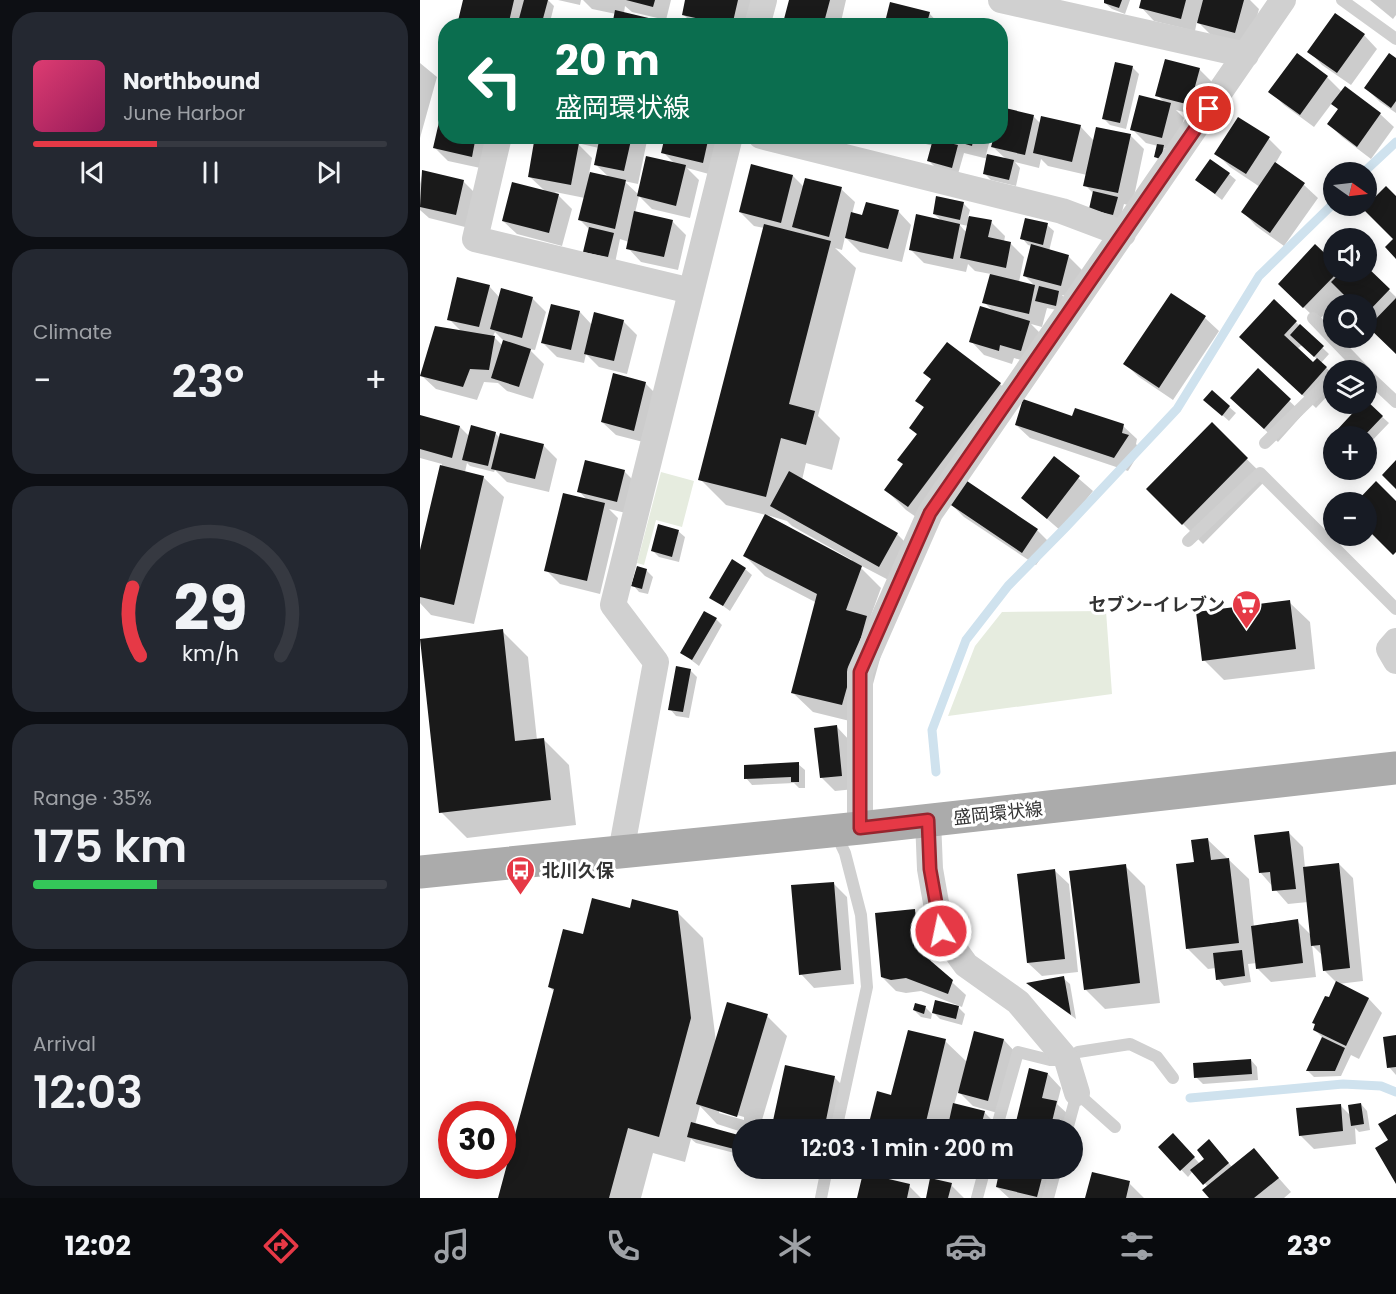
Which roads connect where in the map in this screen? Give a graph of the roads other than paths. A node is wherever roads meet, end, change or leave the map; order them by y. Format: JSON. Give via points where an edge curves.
{"nodes":[{"id":1,"x":764,"y":0,"type":"edge"},
{"id":2,"x":1284,"y":0,"type":"edge"},
{"id":3,"x":1342,"y":0,"type":"edge"},
{"id":4,"x":1013,"y":1,"type":"edge"},
{"id":5,"x":759,"y":18,"type":"edge"},
{"id":6,"x":1396,"y":39,"type":"edge"},
{"id":7,"x":1245,"y":55,"type":"junction"},
{"id":8,"x":497,"y":144,"type":"edge"},
{"id":9,"x":728,"y":144,"type":"edge"},
{"id":10,"x":793,"y":144,"type":"edge"},
{"id":11,"x":1123,"y":234,"type":"junction"},
{"id":12,"x":691,"y":291,"type":"junction"},
{"id":13,"x":1313,"y":318,"type":"dead end"},
{"id":14,"x":1351,"y":359,"type":"edge"},
{"id":15,"x":1377,"y":384,"type":"edge"},
{"id":16,"x":1323,"y":387,"type":"edge"},
{"id":17,"x":1396,"y":402,"type":"edge"},
{"id":18,"x":1265,"y":443,"type":"dead end"},
{"id":19,"x":1188,"y":541,"type":"dead end"},
{"id":20,"x":1396,"y":609,"type":"edge"},
{"id":21,"x":1396,"y":641,"type":"edge"},
{"id":22,"x":1396,"y":662,"type":"edge"},
{"id":23,"x":1396,"y":768,"type":"edge"},
{"id":24,"x":928,"y":820,"type":"junction"},
{"id":25,"x":847,"y":829,"type":"junction"},
{"id":26,"x":621,"y":852,"type":"junction"},
{"id":27,"x":420,"y":872,"type":"edge"},
{"id":28,"x":1067,"y":1060,"type":"junction"},
{"id":29,"x":1173,"y":1078,"type":"dead end"},
{"id":30,"x":1077,"y":1093,"type":"junction"},
{"id":31,"x":838,"y":1119,"type":"edge"},
{"id":32,"x":999,"y":1119,"type":"edge"},
{"id":33,"x":1070,"y":1119,"type":"edge"},
{"id":34,"x":1115,"y":1127,"type":"dead end"},
{"id":35,"x":825,"y":1179,"type":"edge"},
{"id":36,"x":982,"y":1179,"type":"edge"},
{"id":37,"x":1053,"y":1179,"type":"edge"},
{"id":38,"x":821,"y":1198,"type":"edge"},
{"id":39,"x":977,"y":1198,"type":"edge"},
{"id":40,"x":1048,"y":1198,"type":"edge"}],
"edges":[{"from":1,"to":5,"type":"street"},
{"from":2,"to":7,"type":"street"},
{"from":3,"to":6,"type":"lane"},
{"from":4,"to":7,"type":"street"},
{"from":7,"to":11,"type":"street"},
{"from":8,"to":12,"type":"street","via":[[475,239]]},
{"from":9,"to":12,"type":"street"},
{"from":10,"to":11,"type":"street","via":[[1062,211]]},
{"from":11,"to":25,"type":"street","via":[[930,513],[860,672]]},
{"from":12,"to":26,"type":"street","via":[[613,605],[656,662]]},
{"from":13,"to":14,"type":"lane"},
{"from":15,"to":17,"type":"lane"},
{"from":16,"to":18,"type":"lane"},
{"from":19,"to":20,"type":"lane","via":[[1260,473]]},
{"from":21,"to":22,"type":"street","via":[[1389,650]]},
{"from":23,"to":24,"type":"main road","name":"盛岡環状線"},
{"from":24,"to":25,"type":"main road","name":"盛岡環状線"},
{"from":24,"to":28,"type":"street","via":[[930,869],[941,931],[966,965],[1018,1002]]},
{"from":25,"to":26,"type":"main road","name":"盛岡環状線"},
{"from":25,"to":31,"type":"lane","via":[[845,853],[861,915],[867,987]]},
{"from":26,"to":27,"type":"main road","name":"盛岡環状線"},
{"from":28,"to":29,"type":"lane","via":[[1078,1052],[1130,1044],[1156,1057]]},
{"from":28,"to":30,"type":"street"},
{"from":28,"to":32,"type":"lane","via":[[1018,1052]]},
{"from":30,"to":33,"type":"lane"},
{"from":30,"to":34,"type":"lane"},
{"from":35,"to":38,"type":"lane"},
{"from":36,"to":39,"type":"lane"},
{"from":37,"to":40,"type":"lane"}]}
